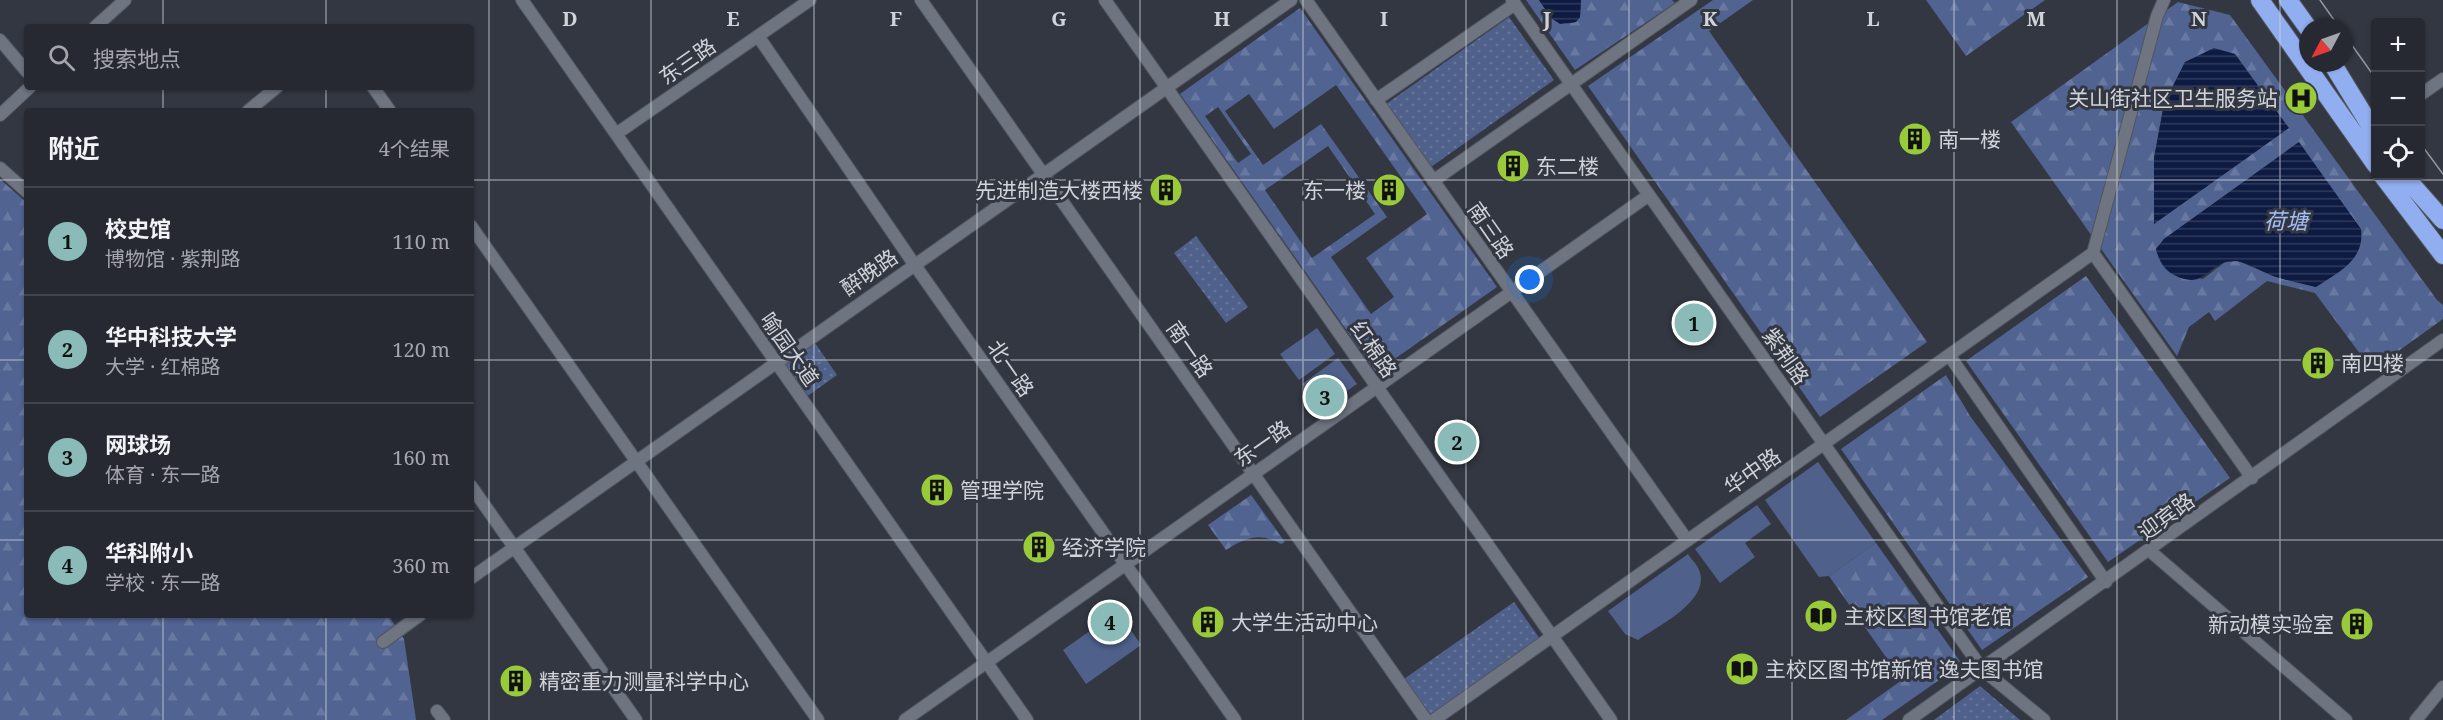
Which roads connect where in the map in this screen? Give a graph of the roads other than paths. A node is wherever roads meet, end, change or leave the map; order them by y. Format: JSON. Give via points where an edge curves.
{"nodes":[{"id":1,"x":124,"y":0,"type":"edge"},
{"id":2,"x":522,"y":0,"type":"edge"},
{"id":3,"x":810,"y":0,"type":"edge"},
{"id":4,"x":921,"y":0,"type":"edge"},
{"id":5,"x":1105,"y":0,"type":"edge"},
{"id":6,"x":1291,"y":0,"type":"edge"},
{"id":7,"x":1306,"y":0,"type":"edge"},
{"id":8,"x":1691,"y":0,"type":"edge"},
{"id":9,"x":2164,"y":0,"type":"edge"},
{"id":10,"x":2260,"y":0,"type":"edge"},
{"id":11,"x":1513,"y":2,"type":"edge"},
{"id":12,"x":98,"y":24,"type":"edge"},
{"id":13,"x":758,"y":36,"type":"junction"},
{"id":14,"x":0,"y":40,"type":"edge"},
{"id":15,"x":24,"y":68,"type":"edge"},
{"id":16,"x":2338,"y":72,"type":"edge"},
{"id":17,"x":2443,"y":79,"type":"edge"},
{"id":18,"x":1570,"y":84,"type":"junction"},
{"id":19,"x":1166,"y":88,"type":"junction"},
{"id":20,"x":27,"y":90,"type":"edge"},
{"id":21,"x":273,"y":90,"type":"edge"},
{"id":22,"x":375,"y":90,"type":"edge"},
{"id":23,"x":2425,"y":92,"type":"edge"},
{"id":24,"x":1376,"y":100,"type":"junction"},
{"id":25,"x":252,"y":108,"type":"edge"},
{"id":26,"x":388,"y":108,"type":"edge"},
{"id":27,"x":0,"y":115,"type":"edge"},
{"id":28,"x":2371,"y":127,"type":"edge"},
{"id":29,"x":616,"y":134,"type":"junction"},
{"id":30,"x":2371,"y":158,"type":"edge"},
{"id":31,"x":0,"y":168,"type":"edge"},
{"id":32,"x":1043,"y":174,"type":"junction"},
{"id":33,"x":2386,"y":180,"type":"edge"},
{"id":34,"x":2408,"y":180,"type":"edge"},
{"id":35,"x":1433,"y":181,"type":"junction"},
{"id":36,"x":24,"y":189,"type":"edge"},
{"id":37,"x":1649,"y":195,"type":"junction"},
{"id":38,"x":2443,"y":220,"type":"edge"},
{"id":39,"x":474,"y":233,"type":"edge"},
{"id":40,"x":2093,"y":254,"type":"junction"},
{"id":41,"x":2443,"y":255,"type":"edge"},
{"id":42,"x":914,"y":264,"type":"junction"},
{"id":43,"x":1511,"y":292,"type":"junction"},
{"id":44,"x":2443,"y":340,"type":"edge"},
{"id":45,"x":1949,"y":355,"type":"junction"},
{"id":46,"x":775,"y":361,"type":"junction"},
{"id":47,"x":1376,"y":386,"type":"junction"},
{"id":48,"x":1824,"y":444,"type":"junction"},
{"id":49,"x":635,"y":460,"type":"junction"},
{"id":50,"x":1253,"y":473,"type":"junction"},
{"id":51,"x":2252,"y":478,"type":"junction"},
{"id":52,"x":474,"y":490,"type":"edge"},
{"id":53,"x":1687,"y":540,"type":"junction"},
{"id":54,"x":514,"y":547,"type":"junction"},
{"id":55,"x":2150,"y":551,"type":"junction"},
{"id":56,"x":1126,"y":565,"type":"junction"},
{"id":57,"x":474,"y":576,"type":"edge"},
{"id":58,"x":2106,"y":582,"type":"junction"},
{"id":59,"x":416,"y":618,"type":"edge"},
{"id":60,"x":1552,"y":636,"type":"junction"},
{"id":61,"x":383,"y":642,"type":"dead end"},
{"id":62,"x":987,"y":662,"type":"junction"},
{"id":63,"x":1982,"y":669,"type":"junction"},
{"id":64,"x":2443,"y":687,"type":"edge"},
{"id":65,"x":636,"y":720,"type":"edge"},
{"id":66,"x":818,"y":720,"type":"edge"},
{"id":67,"x":905,"y":720,"type":"edge"},
{"id":68,"x":1027,"y":720,"type":"edge"},
{"id":69,"x":1235,"y":720,"type":"edge"},
{"id":70,"x":1426,"y":720,"type":"edge"},
{"id":71,"x":1434,"y":720,"type":"edge"},
{"id":72,"x":1611,"y":720,"type":"edge"},
{"id":73,"x":1909,"y":720,"type":"edge"},
{"id":74,"x":2044,"y":720,"type":"edge"},
{"id":75,"x":2346,"y":720,"type":"edge"},
{"id":76,"x":2416,"y":720,"type":"edge"}],
"edges":[{"from":1,"to":12,"type":"street"},
{"from":2,"to":29,"type":"street","name":"喻园大道"},
{"from":3,"to":13,"type":"street","name":"东三路"},
{"from":4,"to":32,"type":"street","name":"南一路"},
{"from":5,"to":19,"type":"street","name":"红棉路"},
{"from":6,"to":19,"type":"street","name":"醉晚路"},
{"from":7,"to":24,"type":"street","name":"南三路"},
{"from":8,"to":18,"type":"street"},
{"from":9,"to":40,"type":"street"},
{"from":10,"to":30,"type":"highway"},
{"from":11,"to":18,"type":"street","name":"紫荆路"},
{"from":11,"to":24,"type":"street"},
{"from":13,"to":29,"type":"street","name":"东三路"},
{"from":13,"to":42,"type":"street","name":"北一路"},
{"from":14,"to":15,"type":"street"},
{"from":16,"to":28,"type":"highway"},
{"from":17,"to":23,"type":"street"},
{"from":18,"to":35,"type":"street"},
{"from":18,"to":37,"type":"street","name":"紫荆路"},
{"from":19,"to":32,"type":"street","name":"醉晚路"},
{"from":19,"to":47,"type":"street","name":"红棉路"},
{"from":20,"to":27,"type":"street"},
{"from":21,"to":25,"type":"street"},
{"from":22,"to":26,"type":"street"},
{"from":24,"to":35,"type":"street","name":"南三路"},
{"from":29,"to":46,"type":"street","name":"喻园大道"},
{"from":31,"to":36,"type":"street"},
{"from":32,"to":42,"type":"street","name":"醉晚路"},
{"from":32,"to":50,"type":"street","name":"南一路"},
{"from":33,"to":41,"type":"highway"},
{"from":34,"to":38,"type":"highway"},
{"from":35,"to":43,"type":"street","name":"南三路"},
{"from":37,"to":43,"type":"street","name":"东一路"},
{"from":37,"to":48,"type":"street","name":"紫荆路"},
{"from":39,"to":49,"type":"street"},
{"from":40,"to":45,"type":"street","name":"华中路"},
{"from":40,"to":51,"type":"street"},
{"from":42,"to":46,"type":"street","name":"醉晚路"},
{"from":42,"to":56,"type":"street","name":"北一路"},
{"from":43,"to":47,"type":"street","name":"东一路"},
{"from":43,"to":53,"type":"street","name":"南三路"},
{"from":44,"to":51,"type":"street","name":"迎宾路"},
{"from":45,"to":48,"type":"street","name":"华中路"},
{"from":45,"to":58,"type":"street"},
{"from":46,"to":49,"type":"street","name":"醉晚路"},
{"from":46,"to":62,"type":"street","name":"喻园大道"},
{"from":47,"to":50,"type":"street","name":"东一路"},
{"from":47,"to":60,"type":"street","name":"红棉路"},
{"from":48,"to":53,"type":"street","name":"华中路"},
{"from":48,"to":63,"type":"street","name":"紫荆路"},
{"from":49,"to":54,"type":"street","name":"醉晚路"},
{"from":49,"to":66,"type":"street"},
{"from":50,"to":56,"type":"street","name":"东一路"},
{"from":50,"to":70,"type":"street","name":"南一路"},
{"from":51,"to":55,"type":"street","name":"迎宾路"},
{"from":52,"to":54,"type":"street"},
{"from":53,"to":60,"type":"street","name":"华中路"},
{"from":54,"to":57,"type":"street","name":"醉晚路"},
{"from":54,"to":65,"type":"street"},
{"from":55,"to":58,"type":"street","name":"迎宾路"},
{"from":55,"to":75,"type":"street"},
{"from":56,"to":62,"type":"street","name":"东一路"},
{"from":56,"to":69,"type":"street","name":"北一路"},
{"from":58,"to":63,"type":"street","name":"迎宾路"},
{"from":59,"to":61,"type":"street"},
{"from":60,"to":71,"type":"street","name":"华中路"},
{"from":60,"to":72,"type":"street","name":"红棉路"},
{"from":62,"to":67,"type":"street","name":"东一路"},
{"from":62,"to":68,"type":"street","name":"喻园大道"},
{"from":63,"to":73,"type":"street","name":"迎宾路"},
{"from":63,"to":74,"type":"street","name":"紫荆路"},
{"from":64,"to":76,"type":"street"}]}
